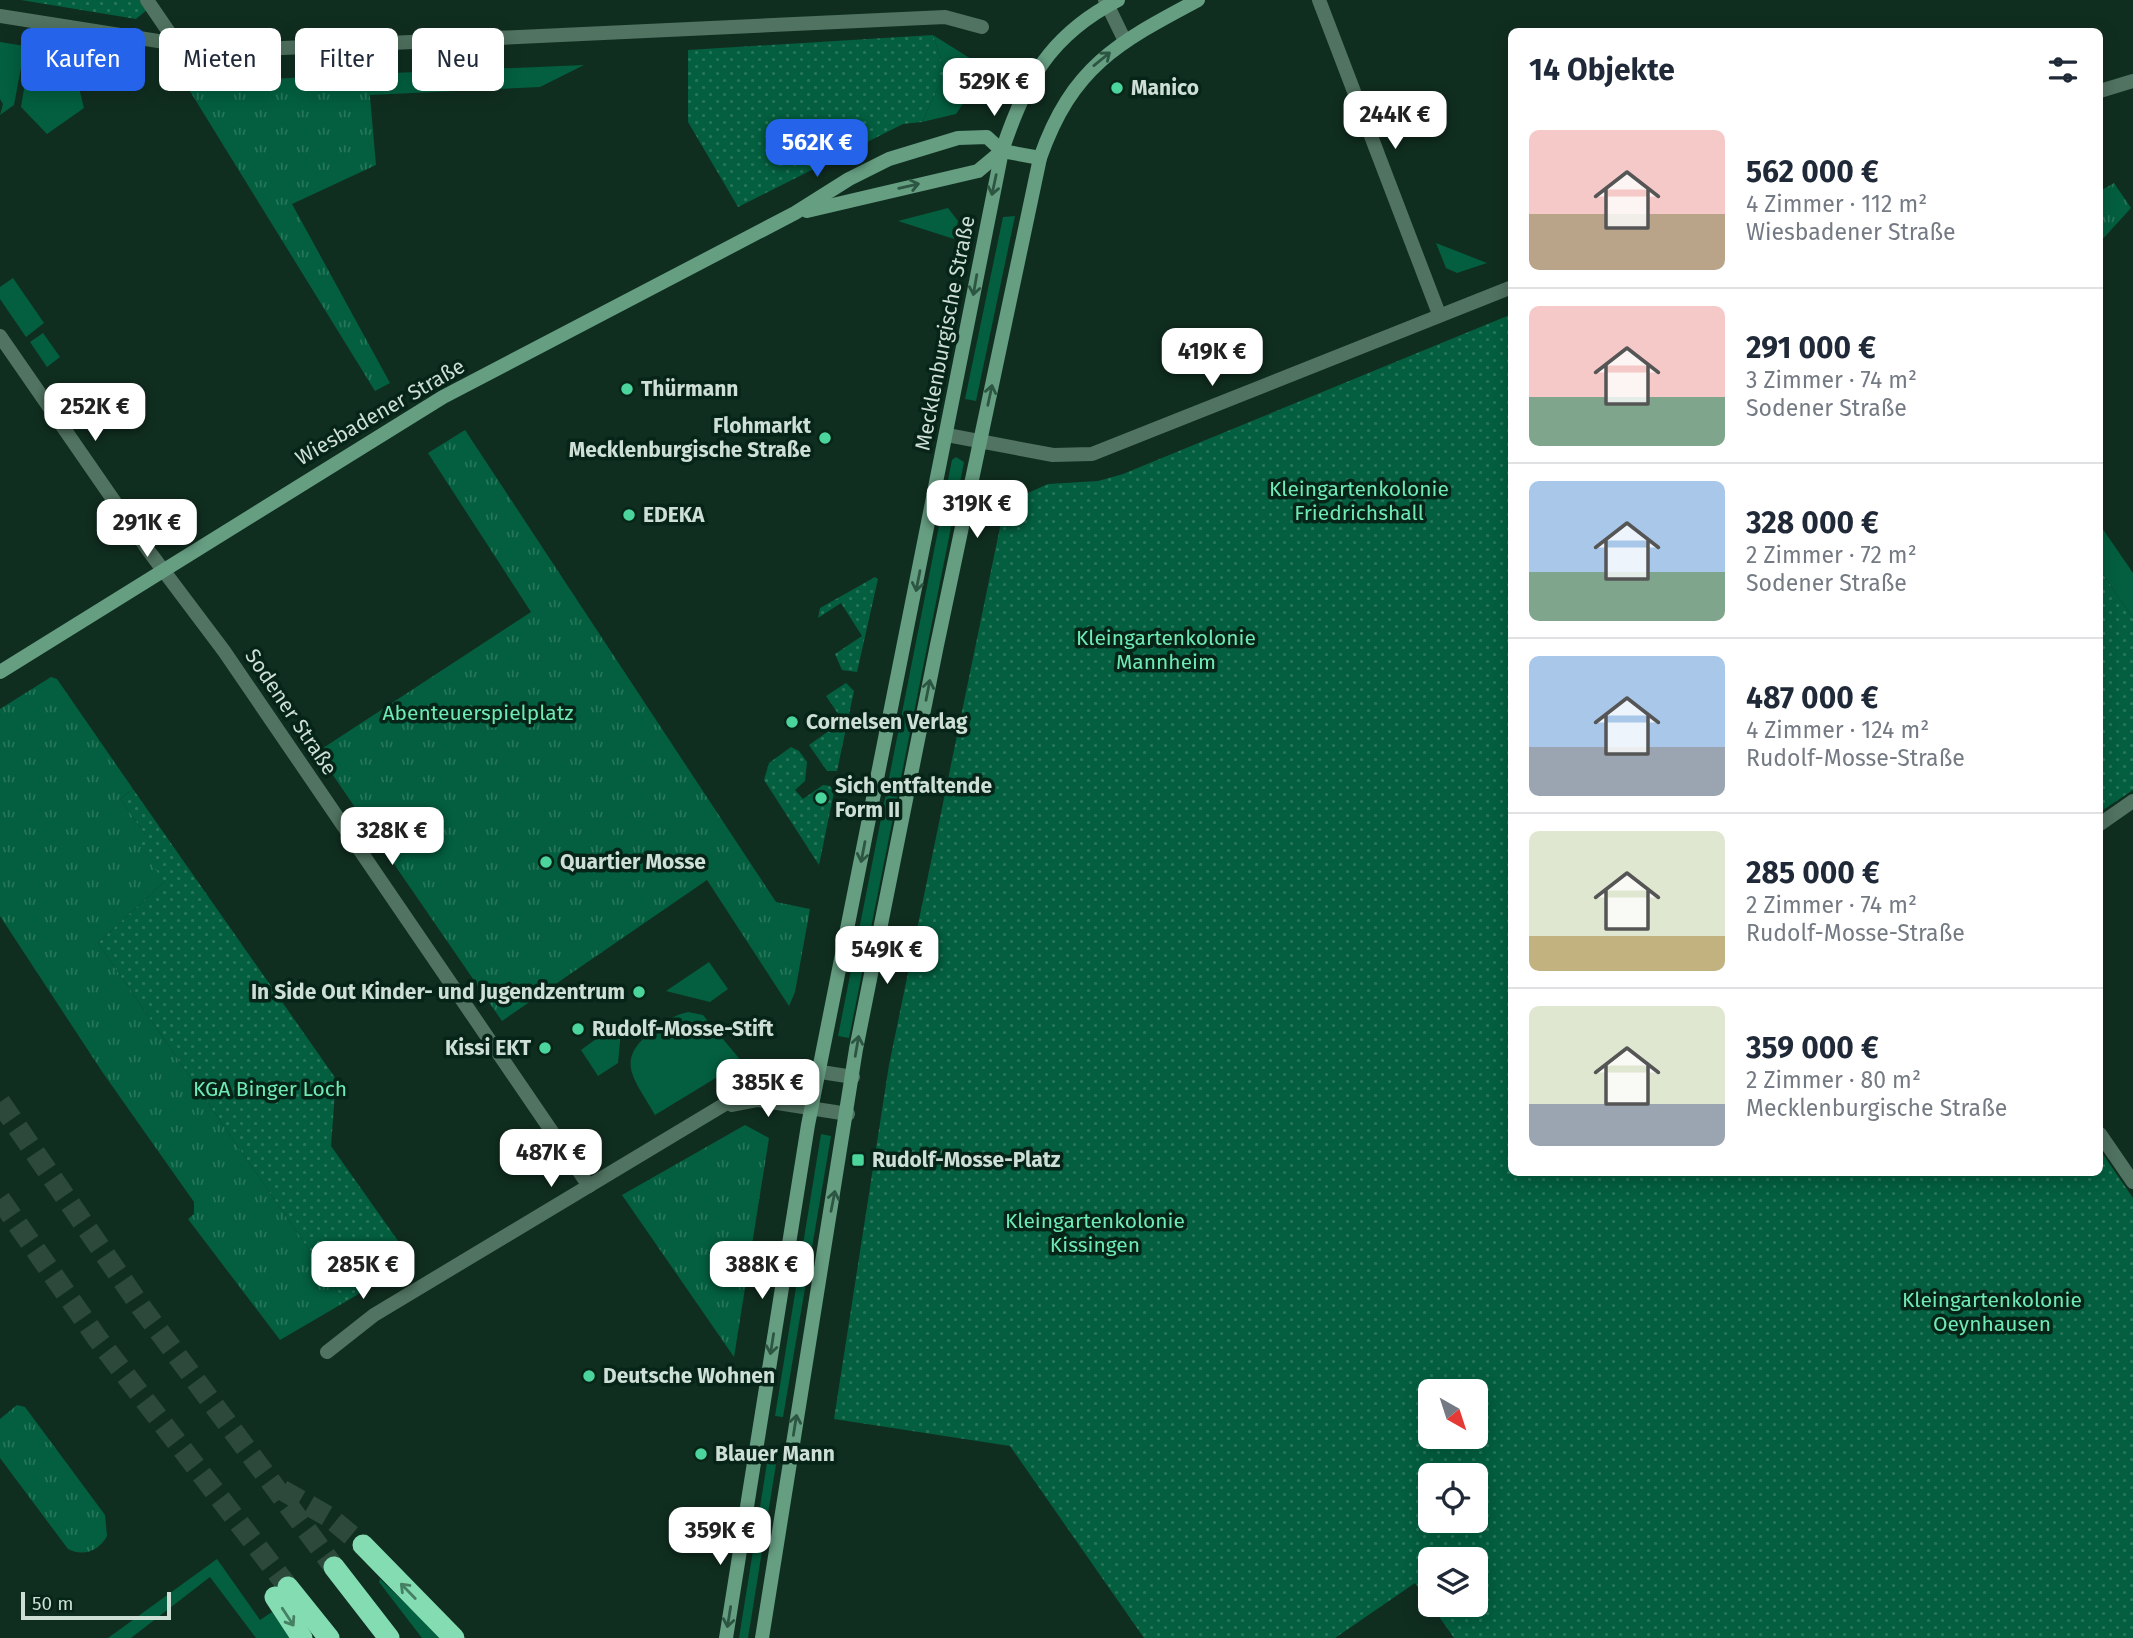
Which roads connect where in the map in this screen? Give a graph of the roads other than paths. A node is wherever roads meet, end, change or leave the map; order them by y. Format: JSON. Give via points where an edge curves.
{"nodes":[{"id":1,"x":148,"y":0,"type":"edge"},
{"id":2,"x":1198,"y":0,"type":"edge"},
{"id":3,"x":1319,"y":0,"type":"edge"},
{"id":4,"x":1110,"y":2,"type":"edge"},
{"id":5,"x":0,"y":16,"type":"edge"},
{"id":6,"x":982,"y":27,"type":"dead end"},
{"id":7,"x":166,"y":28,"type":"edge"},
{"id":8,"x":159,"y":41,"type":"edge"},
{"id":9,"x":1125,"y":41,"type":"junction"},
{"id":10,"x":281,"y":48,"type":"edge"},
{"id":11,"x":2133,"y":80,"type":"edge"},
{"id":12,"x":2103,"y":90,"type":"edge"},
{"id":13,"x":1002,"y":151,"type":"junction"},
{"id":14,"x":1040,"y":158,"type":"junction"},
{"id":15,"x":795,"y":213,"type":"junction"},
{"id":16,"x":1508,"y":288,"type":"edge"},
{"id":17,"x":1439,"y":314,"type":"junction"},
{"id":18,"x":0,"y":336,"type":"edge"},
{"id":19,"x":947,"y":435,"type":"junction"},
{"id":20,"x":979,"y":442,"type":"junction"},
{"id":21,"x":162,"y":570,"type":"junction"},
{"id":22,"x":0,"y":672,"type":"edge"},
{"id":23,"x":2133,"y":801,"type":"edge"},
{"id":24,"x":2103,"y":822,"type":"edge"},
{"id":25,"x":820,"y":1071,"type":"junction"},
{"id":26,"x":853,"y":1077,"type":"junction"},
{"id":27,"x":723,"y":1107,"type":"junction"},
{"id":28,"x":812,"y":1107,"type":"junction"},
{"id":29,"x":848,"y":1114,"type":"junction"},
{"id":30,"x":2103,"y":1138,"type":"edge"},
{"id":31,"x":2133,"y":1181,"type":"edge"},
{"id":32,"x":589,"y":1186,"type":"junction"},
{"id":33,"x":327,"y":1352,"type":"dead end"},
{"id":34,"x":363,"y":1545,"type":"tunnel mouth"},
{"id":35,"x":334,"y":1567,"type":"tunnel mouth"},
{"id":36,"x":302,"y":1638,"type":"edge"},
{"id":37,"x":329,"y":1638,"type":"edge"},
{"id":38,"x":389,"y":1638,"type":"edge"},
{"id":39,"x":453,"y":1638,"type":"edge"},
{"id":40,"x":726,"y":1638,"type":"edge"},
{"id":41,"x":762,"y":1638,"type":"edge"}],
"edges":[{"from":1,"to":7,"type":"street"},
{"from":2,"to":9,"type":"main road"},
{"from":3,"to":17,"type":"street"},
{"from":4,"to":9,"type":"street"},
{"from":4,"to":13,"type":"main road","name":"Mecklenburgische Straße","via":[[1080,22],[1038,67],[1020,98]]},
{"from":5,"to":8,"type":"street"},
{"from":6,"to":10,"type":"street","via":[[946,17]]},
{"from":14,"to":9,"type":"main road","one_way":true,"via":[[1054,120],[1078,82]]},
{"from":11,"to":12,"type":"street"},
{"from":13,"to":14,"type":"main road","name":"Wiesbadener Straße"},
{"from":15,"to":13,"type":"main road","name":"Wiesbadener Straße","one_way":true,"via":[[978,171]]},
{"from":13,"to":15,"type":"main road","name":"Wiesbadener Straße","via":[[987,137],[958,138],[889,159]]},
{"from":13,"to":19,"type":"main road","name":"Mecklenburgische Straße","one_way":true},
{"from":20,"to":14,"type":"main road","one_way":true},
{"from":15,"to":21,"type":"main road","name":"Wiesbadener Straße","via":[[415,413]]},
{"from":16,"to":17,"type":"street"},
{"from":17,"to":20,"type":"street","via":[[1092,454],[1053,455]]},
{"from":18,"to":21,"type":"street","name":"Sodener Straße"},
{"from":19,"to":20,"type":"street"},
{"from":19,"to":25,"type":"main road","name":"Mecklenburgische Straße","one_way":true},
{"from":26,"to":20,"type":"main road","one_way":true},
{"from":21,"to":22,"type":"main road","name":"Wiesbadener Straße"},
{"from":21,"to":32,"type":"street","name":"Sodener Straße","via":[[224,651]]},
{"from":23,"to":24,"type":"street"},
{"from":25,"to":26,"type":"street"},
{"from":25,"to":27,"type":"street","via":[[789,1067]]},
{"from":25,"to":28,"type":"main road","name":"Mecklenburgische Straße"},
{"from":26,"to":29,"type":"main road"},
{"from":27,"to":28,"type":"street","via":[[758,1100]]},
{"from":27,"to":32,"type":"street"},
{"from":28,"to":29,"type":"street"},
{"from":28,"to":40,"type":"main road","name":"Mecklenburgische Straße","one_way":true},
{"from":41,"to":29,"type":"main road","one_way":true},
{"from":30,"to":31,"type":"street"},
{"from":32,"to":33,"type":"street","via":[[374,1315]]},
{"from":39,"to":34,"type":"highway","one_way":true},
{"from":35,"to":38,"type":"highway"},
{"from":37,"to":36,"type":"highway","one_way":true,"via":[[281,1592]]}]}
